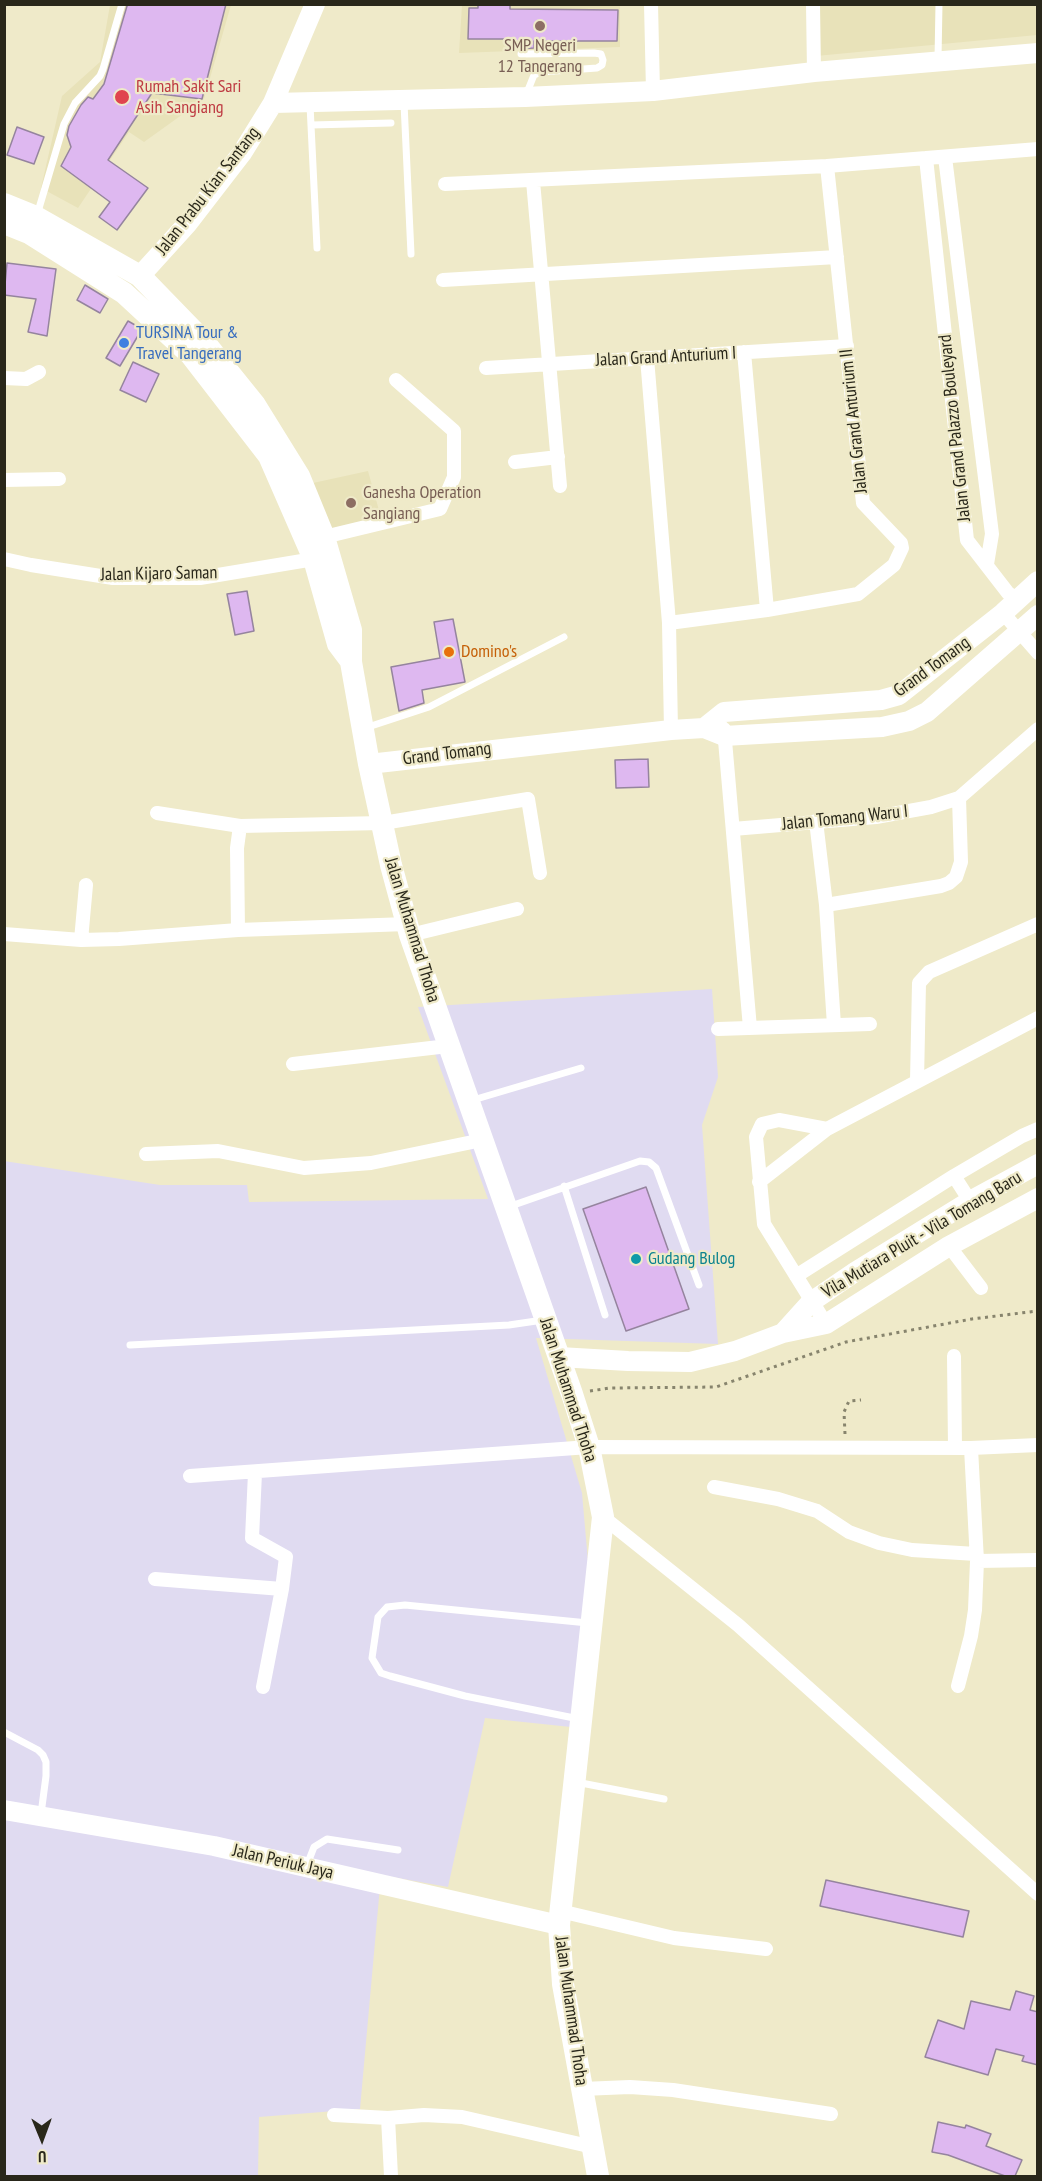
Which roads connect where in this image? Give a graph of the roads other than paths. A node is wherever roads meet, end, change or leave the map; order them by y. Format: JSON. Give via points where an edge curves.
{"nodes":[{"id":1,"x":122,"y":4,"type":"edge"},
{"id":2,"x":315,"y":4,"type":"edge"},
{"id":3,"x":651,"y":4,"type":"edge"},
{"id":4,"x":813,"y":4,"type":"edge"},
{"id":5,"x":939,"y":4,"type":"edge"},
{"id":6,"x":1038,"y":53,"type":"edge"},
{"id":7,"x":521,"y":54,"type":"dead end"},
{"id":8,"x":938,"y":61,"type":"junction"},
{"id":9,"x":814,"y":72,"type":"junction"},
{"id":10,"x":653,"y":91,"type":"junction"},
{"id":11,"x":525,"y":97,"type":"junction"},
{"id":12,"x":404,"y":100,"type":"junction"},
{"id":13,"x":310,"y":102,"type":"junction"},
{"id":14,"x":273,"y":103,"type":"junction"},
{"id":15,"x":391,"y":123,"type":"dead end"},
{"id":16,"x":311,"y":125,"type":"junction"},
{"id":17,"x":1038,"y":149,"type":"edge"},
{"id":18,"x":945,"y":157,"type":"junction"},
{"id":19,"x":926,"y":159,"type":"junction"},
{"id":20,"x":827,"y":166,"type":"junction"},
{"id":21,"x":533,"y":181,"type":"junction"},
{"id":22,"x":445,"y":184,"type":"dead end"},
{"id":23,"x":4,"y":204,"type":"edge"},
{"id":24,"x":4,"y":223,"type":"edge"},
{"id":25,"x":33,"y":225,"type":"junction"},
{"id":26,"x":317,"y":248,"type":"dead end"},
{"id":27,"x":411,"y":254,"type":"dead end"},
{"id":28,"x":837,"y":257,"type":"junction"},
{"id":29,"x":541,"y":274,"type":"junction"},
{"id":30,"x":140,"y":276,"type":"junction"},
{"id":31,"x":443,"y":280,"type":"dead end"},
{"id":32,"x":964,"y":314,"type":"junction"},
{"id":33,"x":944,"y":317,"type":"junction"},
{"id":34,"x":847,"y":346,"type":"junction"},
{"id":35,"x":198,"y":349,"type":"junction"},
{"id":36,"x":744,"y":352,"type":"junction"},
{"id":37,"x":647,"y":358,"type":"junction"},
{"id":38,"x":549,"y":364,"type":"junction"},
{"id":39,"x":486,"y":368,"type":"dead end"},
{"id":40,"x":39,"y":372,"type":"dead end"},
{"id":41,"x":4,"y":378,"type":"edge"},
{"id":42,"x":396,"y":380,"type":"dead end"},
{"id":43,"x":558,"y":457,"type":"junction"},
{"id":44,"x":514,"y":462,"type":"dead end"},
{"id":45,"x":59,"y":479,"type":"dead end"},
{"id":46,"x":4,"y":480,"type":"edge"},
{"id":47,"x":560,"y":486,"type":"dead end"},
{"id":48,"x":992,"y":534,"type":"junction"},
{"id":49,"x":324,"y":537,"type":"junction"},
{"id":50,"x":967,"y":540,"type":"junction"},
{"id":51,"x":4,"y":559,"type":"edge"},
{"id":52,"x":314,"y":559,"type":"junction"},
{"id":53,"x":987,"y":564,"type":"junction"},
{"id":54,"x":1038,"y":581,"type":"edge"},
{"id":55,"x":1010,"y":607,"type":"junction"},
{"id":56,"x":766,"y":610,"type":"junction"},
{"id":57,"x":1038,"y":615,"type":"edge"},
{"id":58,"x":669,"y":623,"type":"junction"},
{"id":59,"x":1020,"y":632,"type":"junction"},
{"id":60,"x":564,"y":637,"type":"dead end"},
{"id":61,"x":1038,"y":653,"type":"edge"},
{"id":62,"x":351,"y":662,"type":"junction"},
{"id":63,"x":724,"y":712,"type":"junction"},
{"id":64,"x":704,"y":728,"type":"junction"},
{"id":65,"x":363,"y":729,"type":"junction"},
{"id":66,"x":671,"y":729,"type":"junction"},
{"id":67,"x":1038,"y":729,"type":"edge"},
{"id":68,"x":724,"y":736,"type":"junction"},
{"id":69,"x":369,"y":764,"type":"junction"},
{"id":70,"x":959,"y":798,"type":"junction"},
{"id":71,"x":157,"y":813,"type":"dead end"},
{"id":72,"x":816,"y":821,"type":"junction"},
{"id":73,"x":382,"y":823,"type":"junction"},
{"id":74,"x":240,"y":826,"type":"junction"},
{"id":75,"x":733,"y":830,"type":"junction"},
{"id":76,"x":540,"y":873,"type":"dead end"},
{"id":77,"x":86,"y":885,"type":"dead end"},
{"id":78,"x":826,"y":904,"type":"junction"},
{"id":79,"x":517,"y":909,"type":"dead end"},
{"id":80,"x":1038,"y":924,"type":"edge"},
{"id":81,"x":238,"y":930,"type":"junction"},
{"id":82,"x":409,"y":930,"type":"junction"},
{"id":83,"x":4,"y":934,"type":"edge"},
{"id":84,"x":81,"y":939,"type":"junction"},
{"id":85,"x":1038,"y":1018,"type":"edge"},
{"id":86,"x":870,"y":1024,"type":"dead end"},
{"id":87,"x":834,"y":1025,"type":"junction"},
{"id":88,"x":750,"y":1028,"type":"junction"},
{"id":89,"x":718,"y":1029,"type":"dead end"},
{"id":90,"x":448,"y":1046,"type":"junction"},
{"id":91,"x":293,"y":1064,"type":"dead end"},
{"id":92,"x":581,"y":1068,"type":"dead end"},
{"id":93,"x":917,"y":1081,"type":"junction"},
{"id":94,"x":468,"y":1102,"type":"junction"},
{"id":95,"x":827,"y":1129,"type":"junction"},
{"id":96,"x":1038,"y":1129,"type":"edge"},
{"id":97,"x":482,"y":1140,"type":"junction"},
{"id":98,"x":146,"y":1154,"type":"dead end"},
{"id":99,"x":1038,"y":1164,"type":"edge"},
{"id":100,"x":954,"y":1176,"type":"junction"},
{"id":101,"x":759,"y":1182,"type":"junction"},
{"id":102,"x":564,"y":1186,"type":"junction"},
{"id":103,"x":1038,"y":1198,"type":"edge"},
{"id":104,"x":970,"y":1201,"type":"junction"},
{"id":105,"x":506,"y":1207,"type":"junction"},
{"id":106,"x":949,"y":1246,"type":"junction"},
{"id":107,"x":796,"y":1276,"type":"junction"},
{"id":108,"x":699,"y":1285,"type":"dead end"},
{"id":109,"x":981,"y":1288,"type":"dead end"},
{"id":110,"x":812,"y":1302,"type":"junction"},
{"id":111,"x":605,"y":1315,"type":"dead end"},
{"id":112,"x":546,"y":1320,"type":"junction"},
{"id":113,"x":826,"y":1324,"type":"junction"},
{"id":114,"x":783,"y":1333,"type":"junction"},
{"id":115,"x":130,"y":1345,"type":"dead end"},
{"id":116,"x":954,"y":1356,"type":"dead end"},
{"id":117,"x":559,"y":1357,"type":"junction"},
{"id":118,"x":1038,"y":1445,"type":"edge"},
{"id":119,"x":589,"y":1447,"type":"junction"},
{"id":120,"x":955,"y":1448,"type":"junction"},
{"id":121,"x":971,"y":1448,"type":"junction"},
{"id":122,"x":255,"y":1473,"type":"junction"},
{"id":123,"x":190,"y":1476,"type":"dead end"},
{"id":124,"x":714,"y":1486,"type":"dead end"},
{"id":125,"x":603,"y":1518,"type":"junction"},
{"id":126,"x":977,"y":1557,"type":"junction"},
{"id":127,"x":1038,"y":1560,"type":"edge"},
{"id":128,"x":154,"y":1580,"type":"dead end"},
{"id":129,"x":282,"y":1589,"type":"junction"},
{"id":130,"x":591,"y":1624,"type":"junction"},
{"id":131,"x":958,"y":1686,"type":"dead end"},
{"id":132,"x":263,"y":1687,"type":"dead end"},
{"id":133,"x":580,"y":1720,"type":"junction"},
{"id":134,"x":4,"y":1732,"type":"edge"},
{"id":135,"x":574,"y":1781,"type":"junction"},
{"id":136,"x":664,"y":1799,"type":"dead end"},
{"id":137,"x":4,"y":1810,"type":"edge"},
{"id":138,"x":41,"y":1816,"type":"junction"},
{"id":139,"x":398,"y":1850,"type":"dead end"},
{"id":140,"x":306,"y":1868,"type":"junction"},
{"id":141,"x":1038,"y":1894,"type":"edge"},
{"id":142,"x":559,"y":1918,"type":"junction"},
{"id":143,"x":766,"y":1949,"type":"dead end"},
{"id":144,"x":582,"y":2089,"type":"junction"},
{"id":145,"x":831,"y":2114,"type":"dead end"},
{"id":146,"x":334,"y":2115,"type":"dead end"},
{"id":147,"x":388,"y":2118,"type":"junction"},
{"id":148,"x":593,"y":2147,"type":"junction"},
{"id":149,"x":391,"y":2176,"type":"edge"},
{"id":150,"x":598,"y":2176,"type":"edge"}],
"edges":[{"from":1,"to":25,"type":"lane","via":[[100,76],[75,103],[64,124]]},
{"from":2,"to":14,"type":"street","name":"Jalan Prabu Kian Santang"},
{"from":3,"to":10,"type":"street"},
{"from":4,"to":9,"type":"street"},
{"from":5,"to":8,"type":"lane"},
{"from":6,"to":8,"type":"street"},
{"from":7,"to":11,"type":"lane","via":[[594,53],[601,54],[603,60],[597,68],[534,75]]},
{"from":8,"to":9,"type":"street"},
{"from":9,"to":10,"type":"street"},
{"from":10,"to":11,"type":"street"},
{"from":11,"to":12,"type":"street"},
{"from":12,"to":13,"type":"street"},
{"from":12,"to":27,"type":"lane"},
{"from":13,"to":14,"type":"street"},
{"from":13,"to":16,"type":"lane"},
{"from":14,"to":30,"type":"street","name":"Jalan Prabu Kian Santang","via":[[242,153],[188,223]]},
{"from":15,"to":16,"type":"lane"},
{"from":16,"to":26,"type":"lane"},
{"from":17,"to":18,"type":"street"},
{"from":18,"to":19,"type":"street"},
{"from":18,"to":32,"type":"street","name":"Jalan Grand Palazzo Bouleyard"},
{"from":19,"to":20,"type":"street"},
{"from":19,"to":33,"type":"street","name":"Jalan Grand Palazzo Bouleyard"},
{"from":20,"to":21,"type":"street"},
{"from":20,"to":28,"type":"street","name":"Jalan Grand Anturium II"},
{"from":21,"to":22,"type":"street"},
{"from":21,"to":29,"type":"street"},
{"from":23,"to":25,"type":"main road","name":"Jalan Muhammad Thoha"},
{"from":24,"to":25,"type":"main road","name":"Jalan Muhammad Thoha"},
{"from":25,"to":30,"type":"main road","name":"Jalan Muhammad Thoha"},
{"from":25,"to":35,"type":"main road","name":"Jalan Muhammad Thoha"},
{"from":28,"to":29,"type":"street"},
{"from":28,"to":34,"type":"street","name":"Jalan Grand Anturium II"},
{"from":29,"to":31,"type":"street"},
{"from":29,"to":38,"type":"street"},
{"from":30,"to":35,"type":"main road","name":"Jalan Muhammad Thoha"},
{"from":32,"to":33,"type":"street","name":"Jalan Grand Palazzo Bouleyard"},
{"from":32,"to":48,"type":"street","name":"Jalan Grand Palazzo Bouleyard"},
{"from":33,"to":50,"type":"street","name":"Jalan Grand Palazzo Bouleyard"},
{"from":34,"to":36,"type":"street","name":"Jalan Grand Anturium I"},
{"from":34,"to":56,"type":"street","name":"Jalan Grand Anturium II","via":[[862,503],[902,548],[894,565],[858,594]]},
{"from":35,"to":49,"type":"main road","name":"Jalan Muhammad Thoha","via":[[255,405],[299,476]]},
{"from":35,"to":52,"type":"main road","name":"Jalan Muhammad Thoha","via":[[269,456]]},
{"from":36,"to":37,"type":"street","name":"Jalan Grand Anturium I"},
{"from":36,"to":56,"type":"street"},
{"from":37,"to":38,"type":"street","name":"Jalan Grand Anturium I"},
{"from":37,"to":58,"type":"street"},
{"from":38,"to":39,"type":"street","name":"Jalan Grand Anturium I"},
{"from":38,"to":43,"type":"street"},
{"from":40,"to":41,"type":"street","via":[[26,379]]},
{"from":42,"to":49,"type":"street","via":[[454,430],[454,477],[440,509]]},
{"from":43,"to":44,"type":"street"},
{"from":43,"to":47,"type":"street"},
{"from":45,"to":46,"type":"street"},
{"from":48,"to":50,"type":"street","name":"Jalan Grand Palazzo Bouleyard"},
{"from":48,"to":53,"type":"street","name":"Jalan Grand Palazzo Bouleyard"},
{"from":49,"to":62,"type":"main road","name":"Jalan Muhammad Thoha","via":[[351,630]]},
{"from":50,"to":53,"type":"street","name":"Jalan Grand Palazzo Bouleyard"},
{"from":51,"to":52,"type":"street","name":"Jalan Kijaro Saman","via":[[113,578],[200,578]]},
{"from":52,"to":62,"type":"main road","name":"Jalan Muhammad Thoha","via":[[338,644]]},
{"from":53,"to":55,"type":"street","name":"Jalan Grand Palazzo Bouleyard","via":[[1008,593]]},
{"from":54,"to":55,"type":"street","name":"Grand Tomang"},
{"from":55,"to":59,"type":"street","name":"Jalan Grand Palazzo Bouleyard"},
{"from":55,"to":63,"type":"street","name":"Grand Tomang","via":[[899,694],[881,700]]},
{"from":56,"to":58,"type":"street","name":"Jalan Grand Anturium II"},
{"from":57,"to":59,"type":"street","name":"Grand Tomang"},
{"from":58,"to":66,"type":"street"},
{"from":59,"to":61,"type":"street","name":"Jalan Grand Palazzo Bouleyard"},
{"from":59,"to":68,"type":"street","name":"Grand Tomang","via":[[927,712],[909,721],[882,727]]},
{"from":60,"to":65,"type":"lane","via":[[429,707]]},
{"from":62,"to":65,"type":"main road","name":"Jalan Muhammad Thoha"},
{"from":63,"to":64,"type":"street"},
{"from":63,"to":68,"type":"street"},
{"from":64,"to":66,"type":"street","name":"Grand Tomang"},
{"from":64,"to":68,"type":"street","name":"Grand Tomang"},
{"from":65,"to":69,"type":"main road","name":"Jalan Muhammad Thoha"},
{"from":66,"to":69,"type":"street","name":"Grand Tomang"},
{"from":67,"to":70,"type":"street","name":"Jalan Tomang Waru I"},
{"from":68,"to":75,"type":"street"},
{"from":69,"to":73,"type":"main road","name":"Jalan Muhammad Thoha"},
{"from":70,"to":72,"type":"street","name":"Jalan Tomang Waru I","via":[[876,817]]},
{"from":70,"to":78,"type":"street","via":[[961,862],[950,883]]},
{"from":71,"to":74,"type":"street"},
{"from":72,"to":75,"type":"street","name":"Jalan Tomang Waru I"},
{"from":72,"to":78,"type":"street"},
{"from":73,"to":74,"type":"street"},
{"from":73,"to":76,"type":"street","via":[[528,799]]},
{"from":73,"to":82,"type":"main road","name":"Jalan Muhammad Thoha"},
{"from":74,"to":81,"type":"street"},
{"from":75,"to":88,"type":"street"},
{"from":77,"to":84,"type":"street"},
{"from":78,"to":87,"type":"street"},
{"from":79,"to":82,"type":"street"},
{"from":80,"to":93,"type":"street","via":[[929,972],[919,983]]},
{"from":81,"to":82,"type":"street"},
{"from":81,"to":84,"type":"street"},
{"from":82,"to":90,"type":"main road","name":"Jalan Muhammad Thoha"},
{"from":83,"to":84,"type":"street"},
{"from":85,"to":93,"type":"street"},
{"from":86,"to":87,"type":"street"},
{"from":87,"to":88,"type":"street"},
{"from":88,"to":89,"type":"street"},
{"from":90,"to":91,"type":"street"},
{"from":90,"to":94,"type":"main road","name":"Jalan Muhammad Thoha"},
{"from":92,"to":94,"type":"lane"},
{"from":93,"to":95,"type":"street"},
{"from":94,"to":97,"type":"main road","name":"Jalan Muhammad Thoha"},
{"from":95,"to":101,"type":"street"},
{"from":95,"to":101,"type":"street","via":[[779,1120],[762,1124],[756,1137]]},
{"from":96,"to":100,"type":"street"},
{"from":97,"to":98,"type":"street","via":[[371,1163],[304,1168],[218,1151]]},
{"from":97,"to":105,"type":"main road","name":"Jalan Muhammad Thoha"},
{"from":99,"to":104,"type":"street","name":"Vila Mutiara Pluit - Vila Tomang Baru"},
{"from":100,"to":104,"type":"street"},
{"from":100,"to":107,"type":"street"},
{"from":101,"to":107,"type":"street","via":[[764,1224]]},
{"from":102,"to":105,"type":"lane"},
{"from":102,"to":108,"type":"lane","via":[[640,1161],[649,1162],[656,1168]]},
{"from":102,"to":111,"type":"lane"},
{"from":103,"to":106,"type":"street","name":"Vila Mutiara Pluit - Vila Tomang Baru"},
{"from":104,"to":110,"type":"street","name":"Vila Mutiara Pluit - Vila Tomang Baru"},
{"from":105,"to":112,"type":"main road","name":"Jalan Muhammad Thoha"},
{"from":106,"to":109,"type":"street"},
{"from":106,"to":113,"type":"street","name":"Vila Mutiara Pluit - Vila Tomang Baru"},
{"from":107,"to":110,"type":"street"},
{"from":110,"to":113,"type":"street"},
{"from":110,"to":114,"type":"street","name":"Vila Mutiara Pluit - Vila Tomang Baru"},
{"from":112,"to":115,"type":"lane"},
{"from":112,"to":117,"type":"main road","name":"Jalan Muhammad Thoha"},
{"from":113,"to":114,"type":"street","name":"Vila Mutiara Pluit - Vila Tomang Baru"},
{"from":114,"to":117,"type":"street","name":"Vila Mutiara Pluit - Vila Tomang Baru","via":[[690,1362]]},
{"from":116,"to":120,"type":"street"},
{"from":117,"to":119,"type":"main road","name":"Jalan Muhammad Thoha"},
{"from":118,"to":121,"type":"street"},
{"from":119,"to":120,"type":"street"},
{"from":119,"to":122,"type":"street"},
{"from":119,"to":125,"type":"main road","name":"Jalan Muhammad Thoha"},
{"from":120,"to":121,"type":"street"},
{"from":121,"to":126,"type":"street"},
{"from":122,"to":123,"type":"street"},
{"from":122,"to":129,"type":"street","via":[[252,1538],[286,1557]]},
{"from":124,"to":126,"type":"street","via":[[817,1511],[849,1532],[879,1543]]},
{"from":125,"to":130,"type":"main road","name":"Jalan Muhammad Thoha"},
{"from":125,"to":141,"type":"street","via":[[738,1625]]},
{"from":126,"to":127,"type":"street"},
{"from":126,"to":131,"type":"street","via":[[974,1618]]},
{"from":128,"to":129,"type":"street"},
{"from":129,"to":132,"type":"street"},
{"from":130,"to":133,"type":"main road","name":"Jalan Muhammad Thoha"},
{"from":130,"to":133,"type":"lane","via":[[405,1605],[387,1607],[378,1617],[372,1658],[381,1673],[390,1676]]},
{"from":133,"to":135,"type":"main road","name":"Jalan Muhammad Thoha"},
{"from":134,"to":138,"type":"lane","via":[[43,1755],[46,1776]]},
{"from":135,"to":136,"type":"lane"},
{"from":135,"to":142,"type":"main road","name":"Jalan Muhammad Thoha"},
{"from":137,"to":138,"type":"street","name":"Jalan Periuk Jaya"},
{"from":138,"to":140,"type":"street","name":"Jalan Periuk Jaya","via":[[214,1846]]},
{"from":139,"to":140,"type":"lane","via":[[327,1839],[314,1847]]},
{"from":140,"to":142,"type":"street","name":"Jalan Periuk Jaya"},
{"from":142,"to":143,"type":"street"},
{"from":142,"to":144,"type":"main road","name":"Jalan Muhammad Thoha","via":[[563,1984]]},
{"from":144,"to":145,"type":"street","via":[[630,2086],[673,2090]]},
{"from":144,"to":148,"type":"main road","name":"Jalan Muhammad Thoha"},
{"from":146,"to":147,"type":"street"},
{"from":147,"to":148,"type":"street","via":[[462,2117]]},
{"from":147,"to":149,"type":"street"},
{"from":148,"to":150,"type":"main road","name":"Jalan Muhammad Thoha"}]}
